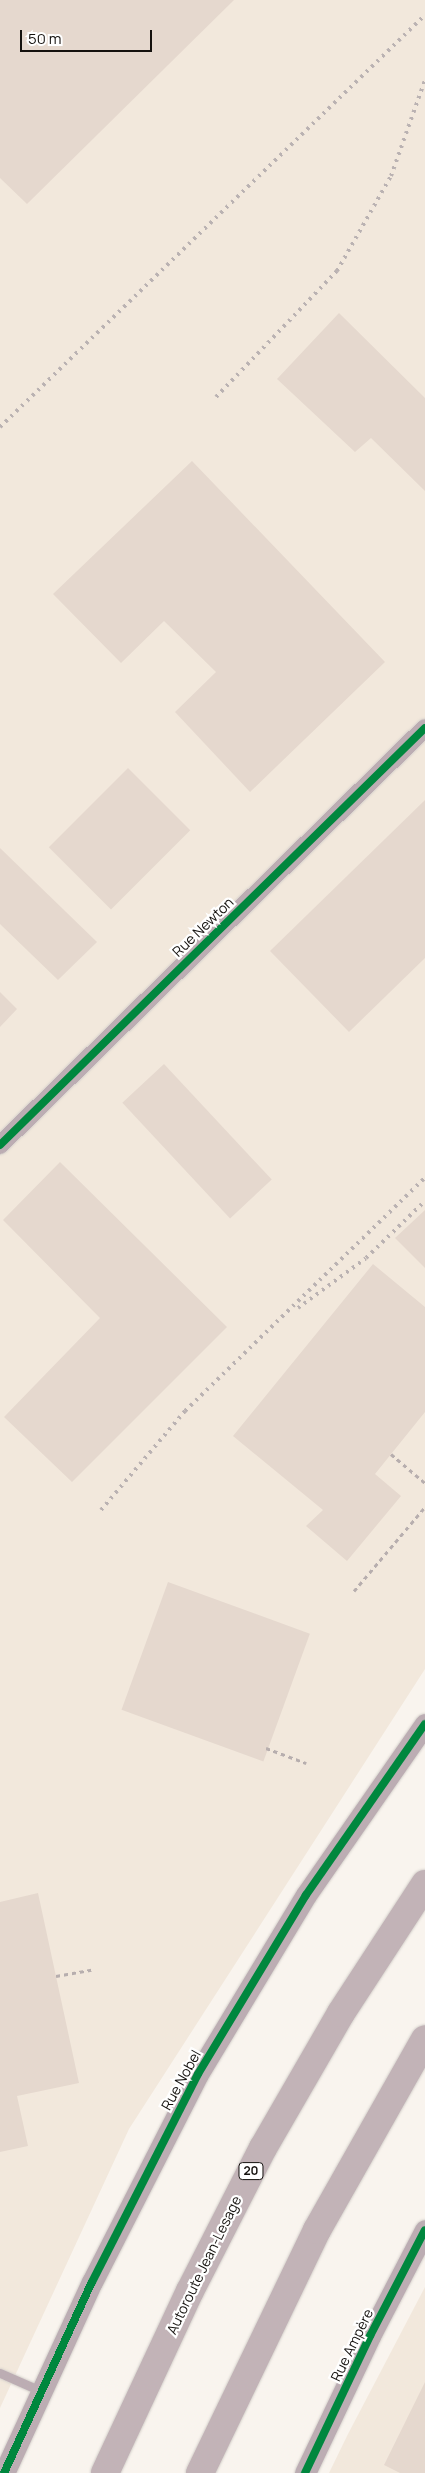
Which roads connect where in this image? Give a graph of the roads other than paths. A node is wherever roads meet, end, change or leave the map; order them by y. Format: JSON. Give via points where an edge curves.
{"nodes":[{"id":1,"x":425,"y":728,"type":"edge"},
{"id":2,"x":0,"y":1145,"type":"edge"},
{"id":3,"x":425,"y":1724,"type":"edge"},
{"id":4,"x":425,"y":1884,"type":"edge"},
{"id":5,"x":425,"y":2039,"type":"edge"},
{"id":6,"x":425,"y":2230,"type":"edge"},
{"id":7,"x":0,"y":2373,"type":"edge"},
{"id":8,"x":41,"y":2391,"type":"junction"},
{"id":9,"x":4,"y":2473,"type":"edge"},
{"id":10,"x":105,"y":2473,"type":"edge"},
{"id":11,"x":200,"y":2473,"type":"edge"},
{"id":12,"x":305,"y":2473,"type":"edge"}],
"edges":[{"from":1,"to":2,"type":"street","name":"Rue Newton"},
{"from":3,"to":8,"type":"street","name":"Rue Nobel","via":[[306,1895],[210,2053],[148,2169]]},
{"from":4,"to":10,"type":"highway","name":"Autoroute Jean-Lesage","number":"20","via":[[346,2005],[263,2148],[190,2291]]},
{"from":5,"to":11,"type":"highway","via":[[317,2230]]},
{"from":6,"to":12,"type":"street","name":"Rue Ampère"},
{"from":7,"to":8,"type":"lane"},
{"from":8,"to":9,"type":"street","name":"Rue Nobel"}]}
